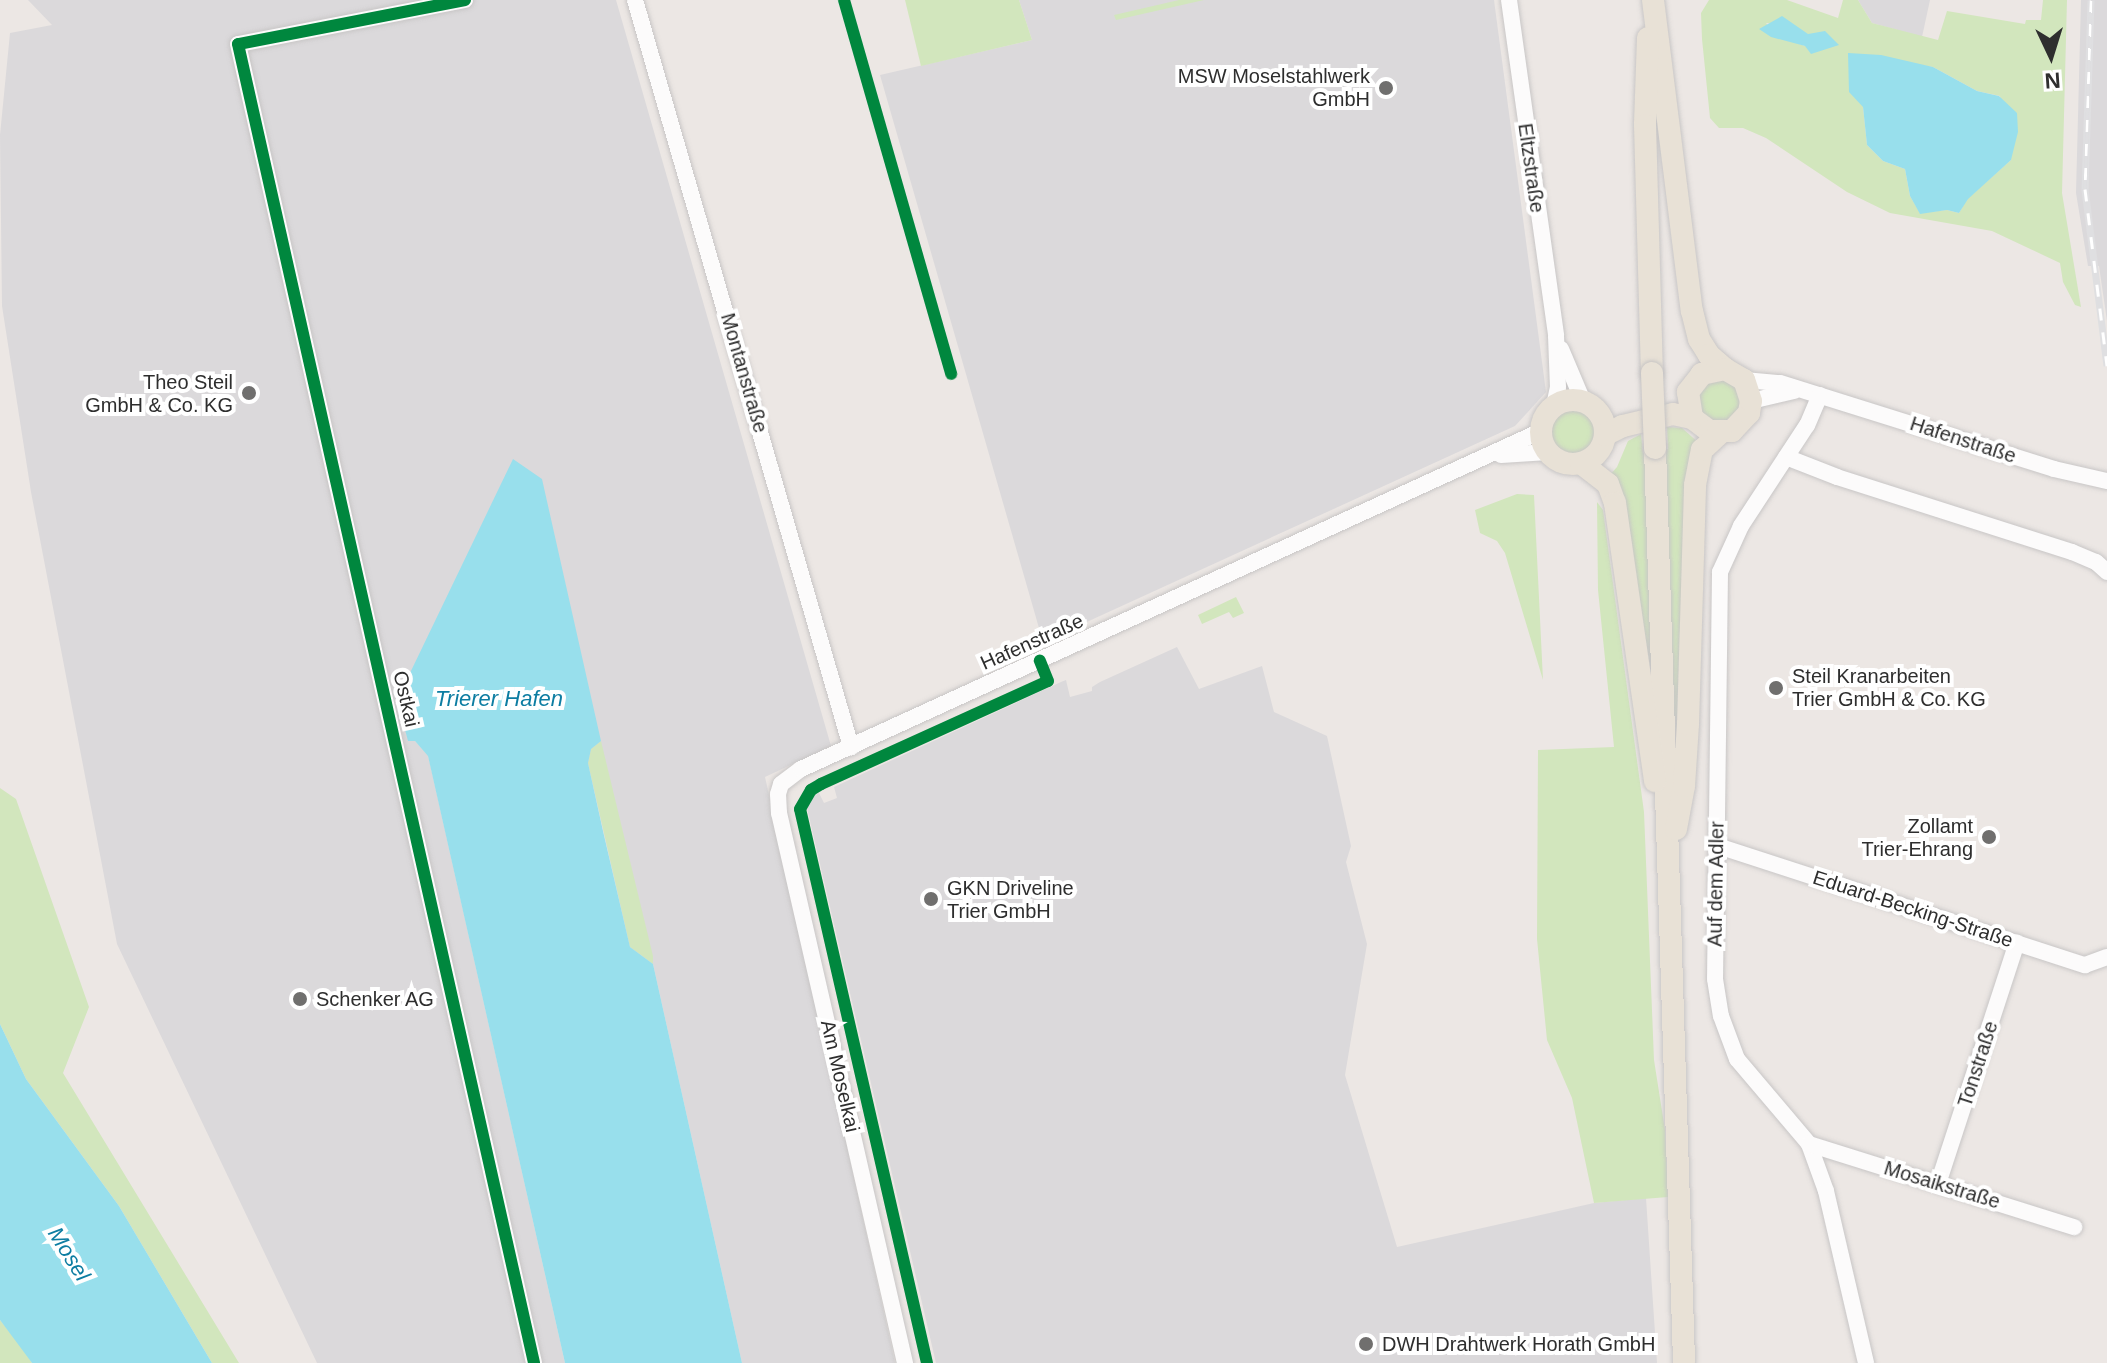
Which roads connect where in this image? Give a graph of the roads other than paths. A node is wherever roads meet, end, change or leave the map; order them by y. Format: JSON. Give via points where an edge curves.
{"nodes":[{"id":1,"x":465,"y":0,"type":"edge"},
{"id":2,"x":635,"y":0,"type":"edge"},
{"id":3,"x":1509,"y":0,"type":"edge"},
{"id":4,"x":1652,"y":0,"type":"edge"},
{"id":5,"x":1556,"y":336,"type":"junction"},
{"id":6,"x":1740,"y":384,"type":"junction"},
{"id":7,"x":1688,"y":392,"type":"junction"},
{"id":8,"x":1820,"y":395,"type":"junction"},
{"id":9,"x":1554,"y":406,"type":"junction"},
{"id":10,"x":1589,"y":406,"type":"junction"},
{"id":11,"x":1692,"y":418,"type":"junction"},
{"id":12,"x":1541,"y":431,"type":"junction"},
{"id":13,"x":1720,"y":433,"type":"junction"},
{"id":14,"x":1605,"y":435,"type":"junction"},
{"id":15,"x":1548,"y":452,"type":"junction"},
{"id":16,"x":1492,"y":455,"type":"junction"},
{"id":17,"x":1786,"y":457,"type":"junction"},
{"id":18,"x":1581,"y":463,"type":"junction"},
{"id":19,"x":2107,"y":481,"type":"edge"},
{"id":20,"x":2107,"y":572,"type":"edge"},
{"id":21,"x":851,"y":747,"type":"junction"},
{"id":22,"x":779,"y":789,"type":"joint"},
{"id":23,"x":1718,"y":846,"type":"junction"},
{"id":24,"x":1667,"y":850,"type":"junction"},
{"id":25,"x":1668,"y":878,"type":"junction"},
{"id":26,"x":2017,"y":943,"type":"junction"},
{"id":27,"x":2107,"y":957,"type":"edge"},
{"id":28,"x":1809,"y":1144,"type":"junction"},
{"id":29,"x":1938,"y":1184,"type":"junction"},
{"id":30,"x":2074,"y":1227,"type":"dead end"},
{"id":31,"x":534,"y":1363,"type":"edge"},
{"id":32,"x":905,"y":1363,"type":"edge"},
{"id":33,"x":1684,"y":1363,"type":"edge"},
{"id":34,"x":1866,"y":1363,"type":"edge"}],
"edges":[{"from":1,"to":31,"type":"street","name":"Ostkai","via":[[238,44]]},
{"from":2,"to":21,"type":"street","name":"Montanstraße"},
{"from":3,"to":5,"type":"street","name":"Eltzstraße"},
{"from":4,"to":6,"type":"main road","via":[[1692,311],[1709,355]]},
{"from":4,"to":24,"type":"main road","bridge":true,"via":[[1645,125]]},
{"from":5,"to":9,"type":"street","name":"Eltzstraße"},
{"from":5,"to":10,"type":"street","name":"Eltzstraße"},
{"from":6,"to":7,"type":"main road","via":[[1702,374]]},
{"from":6,"to":8,"type":"street","name":"Hafenstraße"},
{"from":6,"to":13,"type":"main road","via":[[1742,424]]},
{"from":7,"to":10,"type":"main road","via":[[1680,399],[1619,413]]},
{"from":7,"to":11,"type":"main road"},
{"from":8,"to":17,"type":"street","name":"Auf dem Adler"},
{"from":8,"to":19,"type":"street","name":"Hafenstraße"},
{"from":9,"to":10,"type":"main road","via":[[1568,400]]},
{"from":9,"to":12,"type":"main road"},
{"from":10,"to":14,"type":"main road","via":[[1603,421]]},
{"from":11,"to":13,"type":"main road"},
{"from":11,"to":14,"type":"main road","via":[[1654,417]]},
{"from":12,"to":15,"type":"main road"},
{"from":12,"to":16,"type":"street","name":"Hafenstraße"},
{"from":13,"to":25,"type":"main road","via":[[1702,450],[1695,485],[1684,786]]},
{"from":14,"to":18,"type":"main road","via":[[1598,453]]},
{"from":15,"to":16,"type":"street","name":"Hafenstraße"},
{"from":15,"to":18,"type":"main road","via":[[1563,463]]},
{"from":16,"to":21,"type":"street","name":"Hafenstraße"},
{"from":17,"to":20,"type":"street","via":[[2072,552]]},
{"from":17,"to":23,"type":"street","name":"Auf dem Adler","via":[[1741,526],[1720,572]]},
{"from":18,"to":24,"type":"main road","via":[[1608,484],[1615,503]]},
{"from":21,"to":22,"type":"street","name":"Hafenstraße","via":[[792,774]]},
{"from":22,"to":32,"type":"street","name":"Am Moselkai","via":[[779,813]]},
{"from":23,"to":26,"type":"street","name":"Eduard-Becking-Straße"},
{"from":23,"to":28,"type":"street","name":"Auf dem Adler","via":[[1715,979],[1721,1016],[1737,1059]]},
{"from":24,"to":25,"type":"main road"},
{"from":25,"to":33,"type":"main road"},
{"from":26,"to":27,"type":"street","name":"Eduard-Becking-Straße","via":[[2085,965]]},
{"from":26,"to":29,"type":"street","name":"Tonstraße"},
{"from":28,"to":29,"type":"street","name":"Mosaikstraße"},
{"from":28,"to":34,"type":"street","name":"Auf dem Adler","via":[[1826,1191]]},
{"from":29,"to":30,"type":"street","name":"Mosaikstraße"}]}
